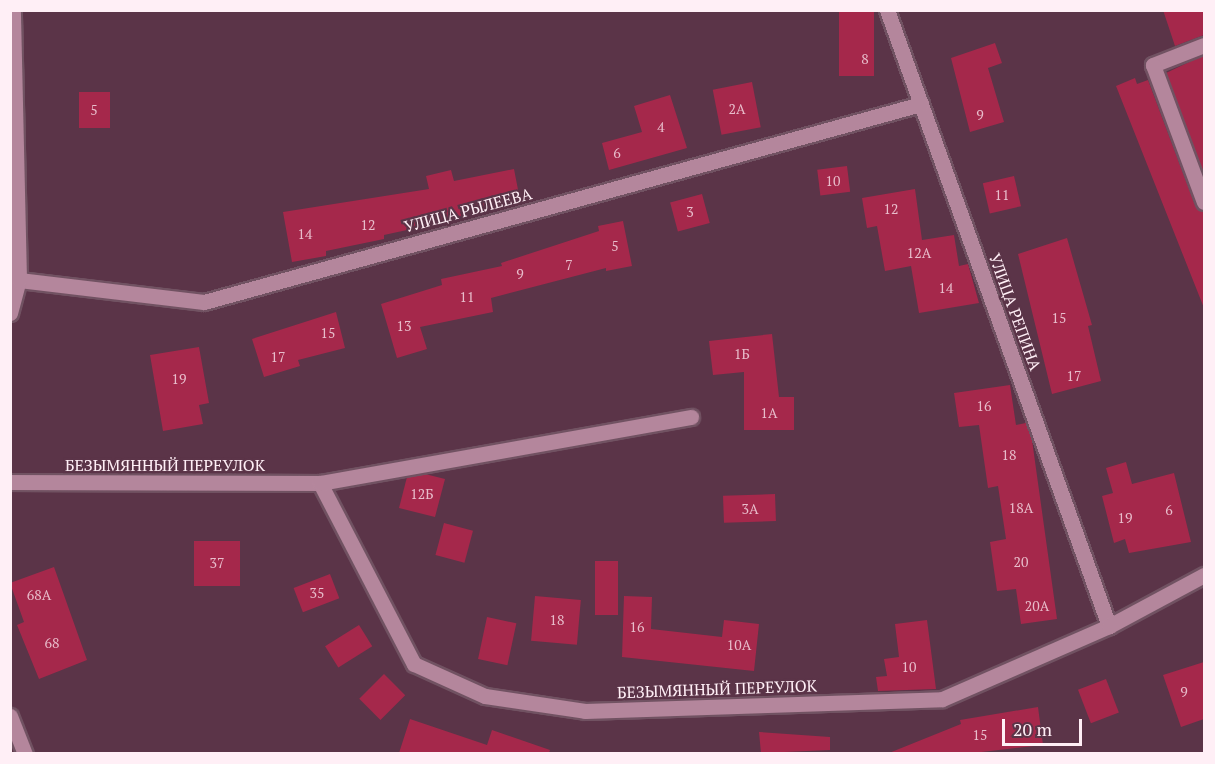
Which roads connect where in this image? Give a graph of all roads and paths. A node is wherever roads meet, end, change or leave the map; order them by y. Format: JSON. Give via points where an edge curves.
{"nodes":[{"id":1,"x":13,"y":10,"type":"edge"},
{"id":2,"x":887,"y":10,"type":"edge"},
{"id":3,"x":1204,"y":45,"type":"edge"},
{"id":4,"x":921,"y":104,"type":"junction"},
{"id":5,"x":1204,"y":202,"type":"edge"},
{"id":6,"x":19,"y":280,"type":"junction"},
{"id":7,"x":10,"y":313,"type":"edge"},
{"id":8,"x":691,"y":417,"type":"dead end"},
{"id":9,"x":10,"y":482,"type":"edge"},
{"id":10,"x":320,"y":483,"type":"junction"},
{"id":11,"x":1204,"y":575,"type":"edge"},
{"id":12,"x":1109,"y":626,"type":"junction"},
{"id":13,"x":10,"y":716,"type":"edge"},
{"id":14,"x":25,"y":753,"type":"edge"}],
"edges":[{"from":1,"to":6,"type":"street"},
{"from":2,"to":4,"type":"street","name":"УЛИЦА РЕПИНА"},
{"from":3,"to":5,"type":"street","via":[[1154,65]]},
{"from":4,"to":6,"type":"street","name":"УЛИЦА РЫЛЕЕВА","via":[[204,302]]},
{"from":4,"to":12,"type":"street","name":"УЛИЦА РЕПИНА"},
{"from":6,"to":7,"type":"street"},
{"from":8,"to":10,"type":"street","name":"БЕЗЫМЯННЫЙ ПЕРЕУЛОК"},
{"from":9,"to":10,"type":"street","name":"БЕЗЫМЯННЫЙ ПЕРЕУЛОК"},
{"from":10,"to":12,"type":"street","name":"БЕЗЫМЯННЫЙ ПЕРЕУЛОК","via":[[414,664],[485,696],[585,711],[942,699]]},
{"from":11,"to":12,"type":"street","name":"БЕЗЫМЯННЫЙ ПЕРЕУЛОК"},
{"from":13,"to":14,"type":"street"}]}
